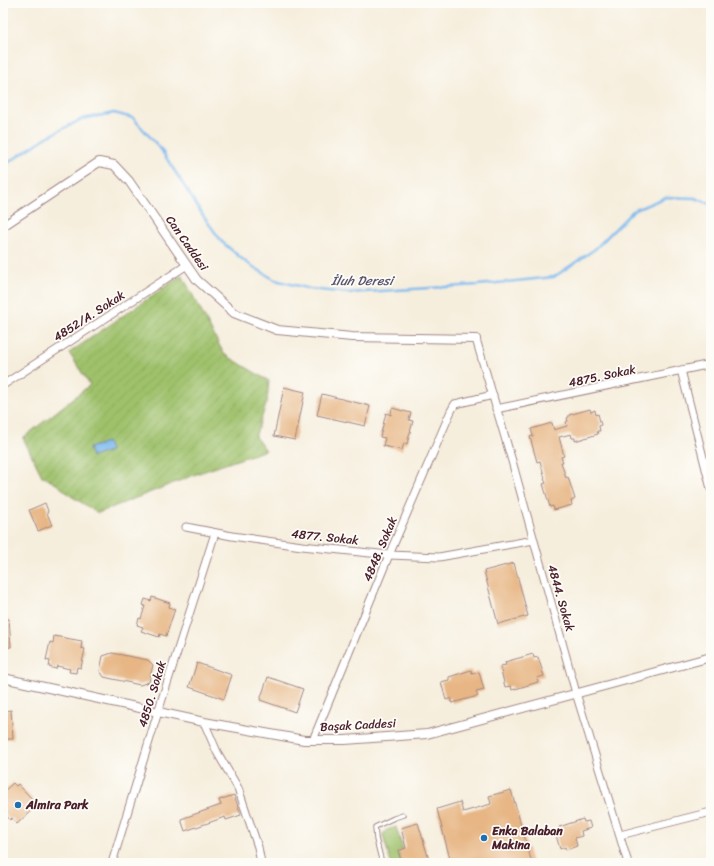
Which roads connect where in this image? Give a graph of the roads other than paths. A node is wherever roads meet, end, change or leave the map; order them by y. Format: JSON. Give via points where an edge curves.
{"nodes":[{"id":1,"x":3,"y":226,"type":"edge"},
{"id":2,"x":187,"y":264,"type":"junction"},
{"id":3,"x":476,"y":338,"type":"joint"},
{"id":4,"x":711,"y":364,"type":"edge"},
{"id":5,"x":681,"y":370,"type":"junction"},
{"id":6,"x":3,"y":385,"type":"edge"},
{"id":7,"x":492,"y":395,"type":"junction"},
{"id":8,"x":496,"y":409,"type":"junction"},
{"id":9,"x":711,"y":490,"type":"edge"},
{"id":10,"x":186,"y":527,"type":"dead end"},
{"id":11,"x":215,"y":533,"type":"junction"},
{"id":12,"x":534,"y":540,"type":"junction"},
{"id":13,"x":389,"y":555,"type":"junction"},
{"id":14,"x":711,"y":657,"type":"edge"},
{"id":15,"x":3,"y":678,"type":"edge"},
{"id":16,"x":576,"y":693,"type":"junction"},
{"id":17,"x":158,"y":712,"type":"junction"},
{"id":18,"x":204,"y":722,"type":"junction"},
{"id":19,"x":313,"y":740,"type":"junction"},
{"id":20,"x":711,"y":812,"type":"edge"},
{"id":21,"x":403,"y":815,"type":"dead end"},
{"id":22,"x":620,"y":835,"type":"junction"},
{"id":23,"x":112,"y":863,"type":"edge"},
{"id":24,"x":261,"y":863,"type":"edge"},
{"id":25,"x":382,"y":863,"type":"edge"},
{"id":26,"x":628,"y":863,"type":"edge"}],
"edges":[{"from":1,"to":2,"type":"street","name":"Can Caddesi","via":[[99,162],[114,165],[129,181]]},
{"from":2,"to":3,"type":"street","name":"Can Caddesi","via":[[197,280],[234,313],[277,330],[352,337]]},
{"from":2,"to":6,"type":"street","name":"4852/A. Sokak"},
{"from":3,"to":7,"type":"street","name":"4844. Sokak"},
{"from":4,"to":5,"type":"street","name":"4875. Sokak"},
{"from":5,"to":8,"type":"street","name":"4875. Sokak"},
{"from":5,"to":9,"type":"street"},
{"from":7,"to":8,"type":"street","name":"4844. Sokak"},
{"from":7,"to":13,"type":"street","name":"4848. Sokak","via":[[455,404]]},
{"from":8,"to":12,"type":"street","name":"4844. Sokak"},
{"from":10,"to":11,"type":"street","name":"4877. Sokak"},
{"from":11,"to":13,"type":"street","name":"4877. Sokak"},
{"from":11,"to":17,"type":"street","name":"4850. Sokak"},
{"from":12,"to":13,"type":"street","name":"4877. Sokak","via":[[439,557]]},
{"from":12,"to":16,"type":"street","name":"4844. Sokak"},
{"from":13,"to":19,"type":"street","name":"4848. Sokak"},
{"from":14,"to":16,"type":"street","name":"Başak Caddesi"},
{"from":15,"to":17,"type":"street","name":"Başak Caddesi"},
{"from":16,"to":19,"type":"street","name":"Başak Caddesi","via":[[427,734]]},
{"from":16,"to":22,"type":"street","name":"4844. Sokak"},
{"from":17,"to":18,"type":"street","name":"Başak Caddesi"},
{"from":17,"to":23,"type":"street","name":"4850. Sokak"},
{"from":18,"to":19,"type":"street","name":"Başak Caddesi"},
{"from":18,"to":24,"type":"street","via":[[217,752],[238,788]]},
{"from":20,"to":22,"type":"street"},
{"from":21,"to":25,"type":"lane","via":[[375,827]]},
{"from":22,"to":26,"type":"street","name":"4844. Sokak"}]}
